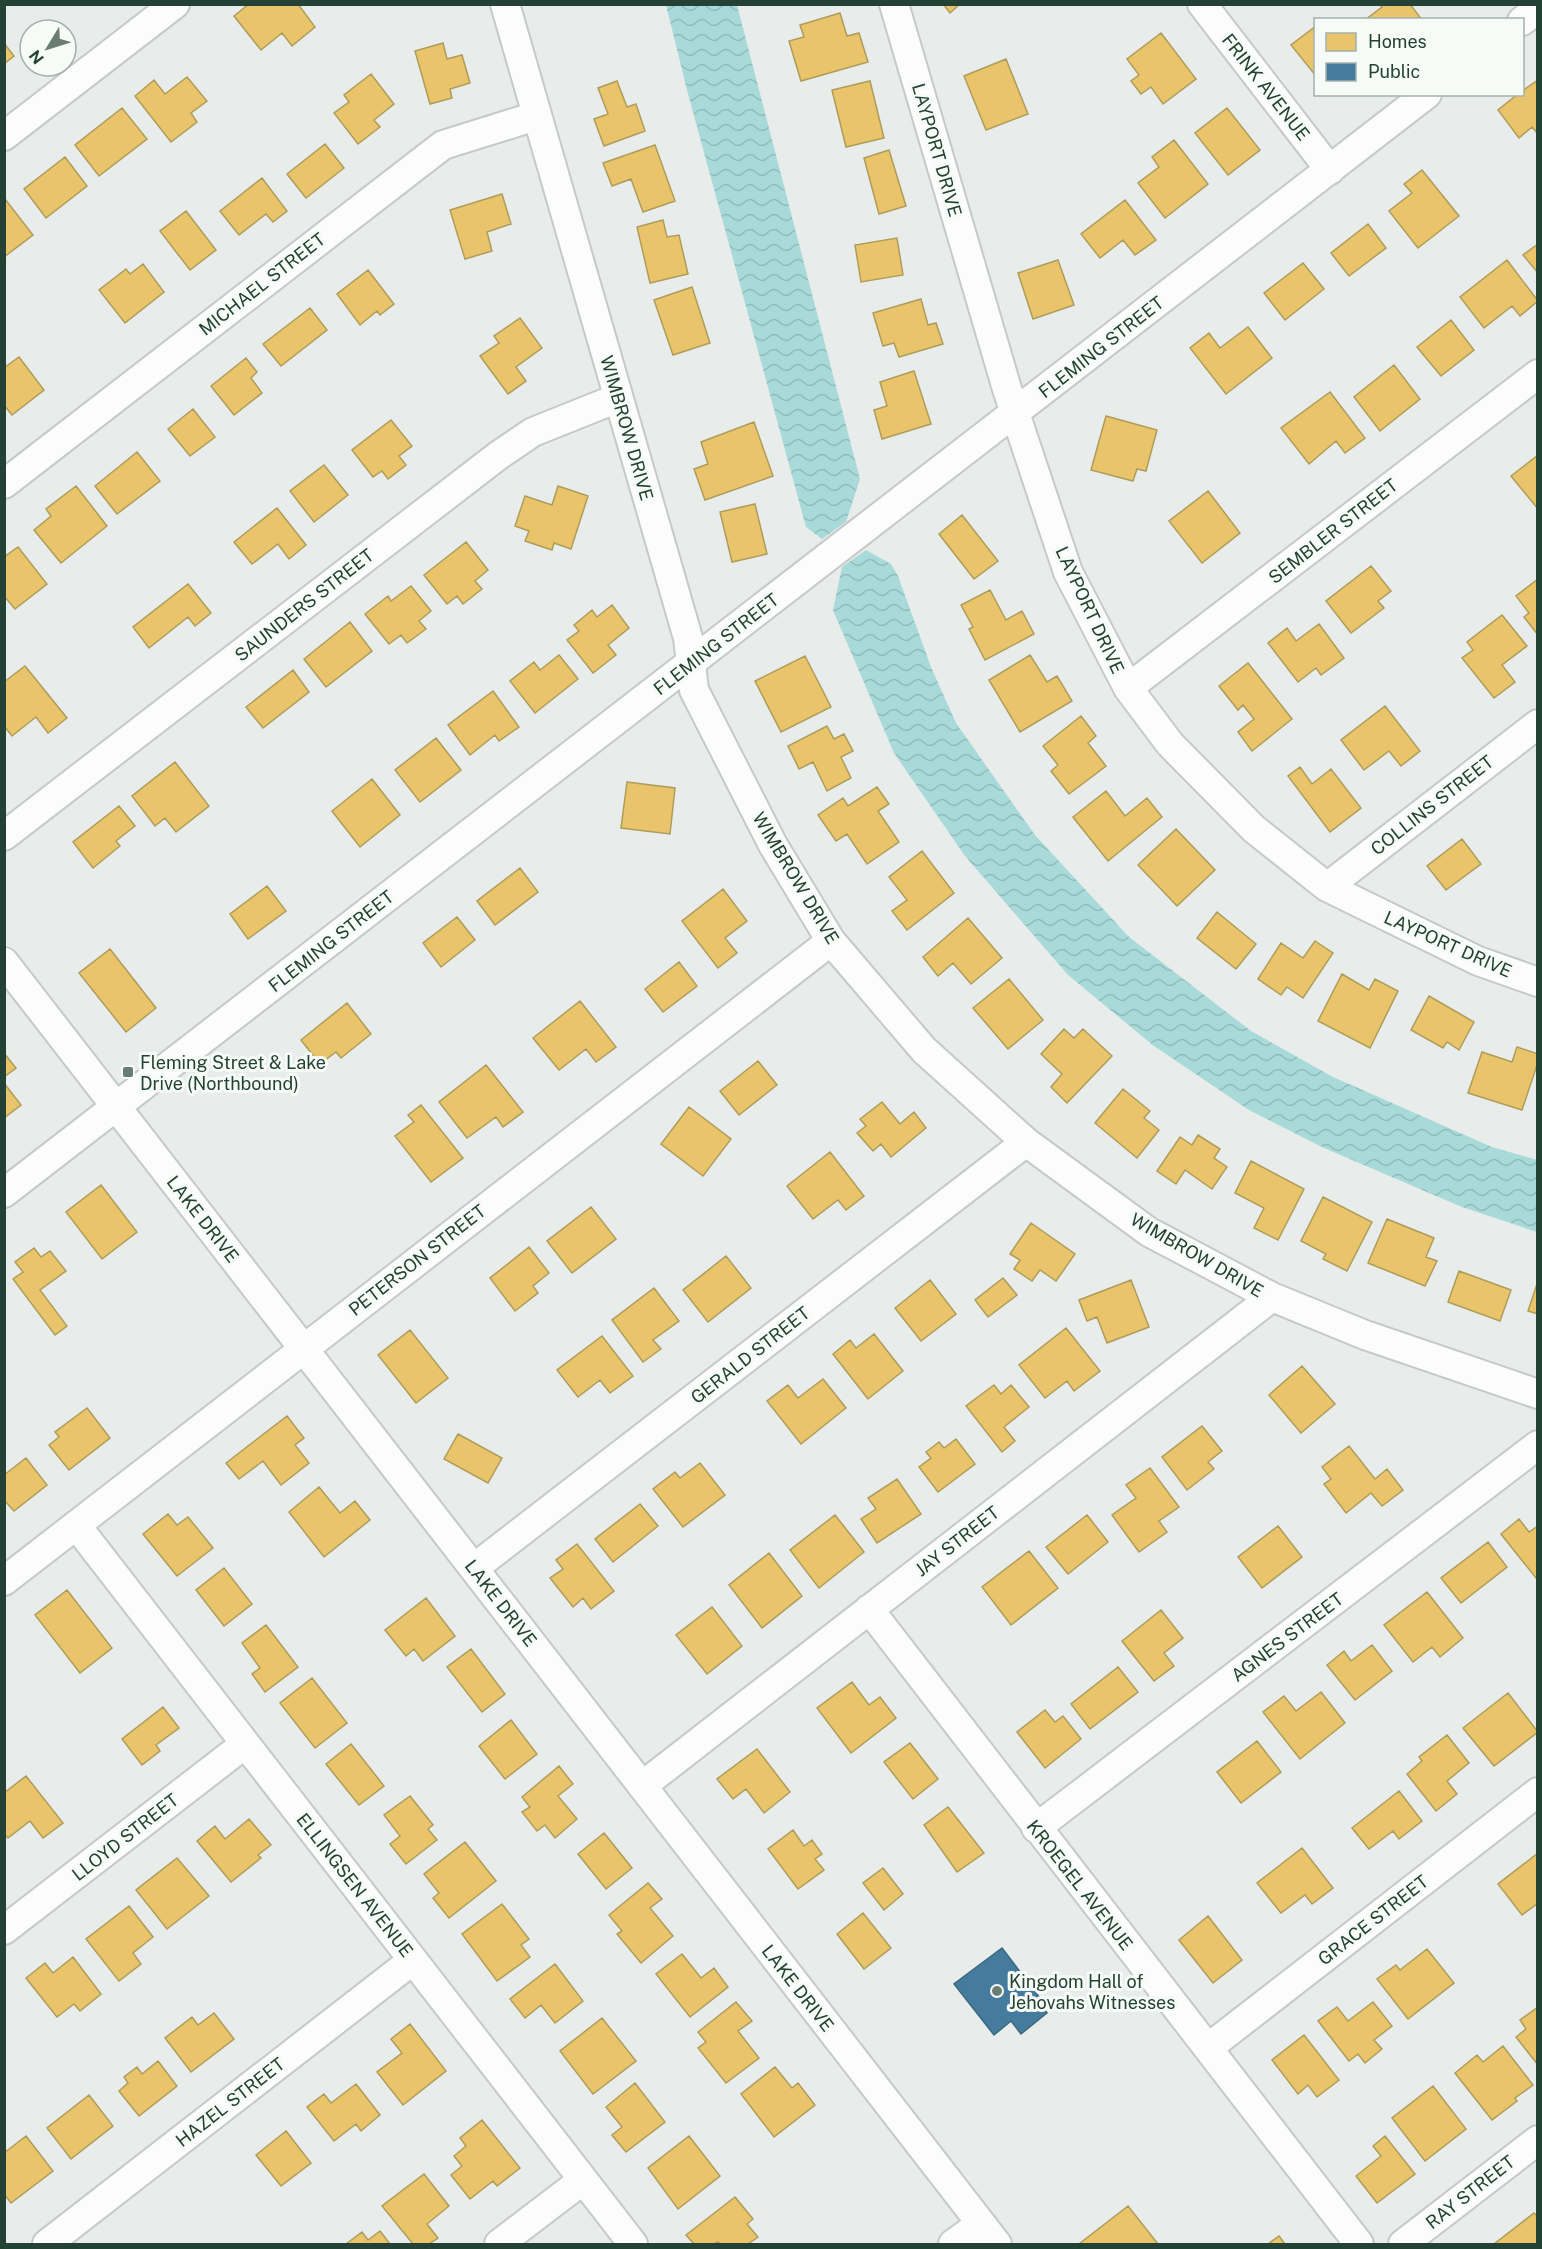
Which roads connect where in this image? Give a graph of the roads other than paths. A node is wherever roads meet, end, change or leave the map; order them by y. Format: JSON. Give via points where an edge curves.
{"nodes":[{"id":1,"x":175,"y":4,"type":"edge"},
{"id":2,"x":505,"y":4,"type":"edge"},
{"id":3,"x":894,"y":4,"type":"edge"},
{"id":4,"x":1202,"y":4,"type":"edge"},
{"id":5,"x":1538,"y":9,"type":"edge"},
{"id":6,"x":1524,"y":20,"type":"edge"},
{"id":7,"x":1424,"y":96,"type":"edge"},
{"id":8,"x":536,"y":116,"type":"junction"},
{"id":9,"x":4,"y":136,"type":"edge"},
{"id":10,"x":1330,"y":170,"type":"junction"},
{"id":11,"x":1538,"y":374,"type":"edge"},
{"id":12,"x":618,"y":398,"type":"junction"},
{"id":13,"x":1015,"y":414,"type":"junction"},
{"id":14,"x":4,"y":484,"type":"edge"},
{"id":15,"x":691,"y":663,"type":"junction"},
{"id":16,"x":1128,"y":688,"type":"junction"},
{"id":17,"x":1538,"y":724,"type":"edge"},
{"id":18,"x":4,"y":836,"type":"edge"},
{"id":19,"x":1327,"y":887,"type":"junction"},
{"id":20,"x":831,"y":941,"type":"junction"},
{"id":21,"x":4,"y":962,"type":"edge"},
{"id":22,"x":1538,"y":982,"type":"edge"},
{"id":23,"x":117,"y":1107,"type":"junction"},
{"id":24,"x":1026,"y":1142,"type":"junction"},
{"id":25,"x":4,"y":1193,"type":"edge"},
{"id":26,"x":1272,"y":1297,"type":"junction"},
{"id":27,"x":304,"y":1348,"type":"junction"},
{"id":28,"x":1538,"y":1394,"type":"edge"},
{"id":29,"x":1538,"y":1445,"type":"edge"},
{"id":30,"x":76,"y":1525,"type":"junction"},
{"id":31,"x":474,"y":1568,"type":"junction"},
{"id":32,"x":4,"y":1581,"type":"edge"},
{"id":33,"x":869,"y":1609,"type":"junction"},
{"id":34,"x":245,"y":1744,"type":"junction"},
{"id":35,"x":642,"y":1786,"type":"junction"},
{"id":36,"x":1538,"y":1792,"type":"edge"},
{"id":37,"x":1036,"y":1828,"type":"junction"},
{"id":38,"x":4,"y":1930,"type":"edge"},
{"id":39,"x":413,"y":1960,"type":"junction"},
{"id":40,"x":1208,"y":2048,"type":"junction"},
{"id":41,"x":1538,"y":2140,"type":"edge"},
{"id":42,"x":583,"y":2180,"type":"junction"},
{"id":43,"x":989,"y":2234,"type":"edge"},
{"id":44,"x":47,"y":2244,"type":"edge"},
{"id":45,"x":499,"y":2244,"type":"edge"},
{"id":46,"x":633,"y":2244,"type":"edge"},
{"id":47,"x":953,"y":2244,"type":"edge"},
{"id":48,"x":1359,"y":2244,"type":"edge"},
{"id":49,"x":1402,"y":2244,"type":"edge"}],
"edges":[{"from":1,"to":9,"type":"street"},
{"from":2,"to":8,"type":"street","name":"WIMBROW DRIVE"},
{"from":3,"to":13,"type":"street","name":"LAYPORT DRIVE"},
{"from":4,"to":10,"type":"street","name":"FRINK AVENUE"},
{"from":5,"to":6,"type":"street"},
{"from":7,"to":10,"type":"street","name":"FLEMING STREET"},
{"from":8,"to":12,"type":"street","name":"WIMBROW DRIVE"},
{"from":8,"to":14,"type":"street","name":"MICHAEL STREET","via":[[443,145]]},
{"from":10,"to":13,"type":"street","name":"FLEMING STREET"},
{"from":11,"to":16,"type":"street","name":"SEMBLER STREET"},
{"from":12,"to":15,"type":"street","name":"WIMBROW DRIVE","via":[[688,638]]},
{"from":12,"to":18,"type":"street","name":"SAUNDERS STREET","via":[[534,432],[499,455]]},
{"from":13,"to":15,"type":"street","name":"FLEMING STREET"},
{"from":13,"to":16,"type":"street","name":"LAYPORT DRIVE","via":[[1068,572]]},
{"from":15,"to":20,"type":"street","name":"WIMBROW DRIVE","via":[[694,690],[773,845]]},
{"from":15,"to":23,"type":"street","name":"FLEMING STREET"},
{"from":16,"to":19,"type":"street","name":"LAYPORT DRIVE","via":[[1170,744],[1254,829]]},
{"from":17,"to":19,"type":"street","name":"COLLINS STREET"},
{"from":19,"to":22,"type":"street","name":"LAYPORT DRIVE","via":[[1478,961]]},
{"from":20,"to":24,"type":"street","name":"WIMBROW DRIVE","via":[[924,1050]]},
{"from":20,"to":27,"type":"street","name":"PETERSON STREET"},
{"from":21,"to":23,"type":"street","name":"LAKE DRIVE"},
{"from":23,"to":25,"type":"street","name":"FLEMING STREET"},
{"from":23,"to":27,"type":"street","name":"LAKE DRIVE"},
{"from":24,"to":26,"type":"street","name":"WIMBROW DRIVE","via":[[1149,1232]]},
{"from":24,"to":31,"type":"street","name":"GERALD STREET"},
{"from":26,"to":28,"type":"street","name":"WIMBROW DRIVE","via":[[1365,1335]]},
{"from":26,"to":33,"type":"street","name":"JAY STREET"},
{"from":27,"to":30,"type":"street","name":"PETERSON STREET"},
{"from":27,"to":31,"type":"street","name":"LAKE DRIVE"},
{"from":29,"to":37,"type":"street","name":"AGNES STREET"},
{"from":30,"to":32,"type":"street","name":"PETERSON STREET"},
{"from":30,"to":34,"type":"street","name":"ELLINGSEN AVENUE"},
{"from":31,"to":35,"type":"street","name":"LAKE DRIVE"},
{"from":33,"to":35,"type":"street","name":"JAY STREET"},
{"from":33,"to":37,"type":"street","name":"KROEGEL AVENUE"},
{"from":34,"to":38,"type":"street","name":"LLOYD STREET"},
{"from":34,"to":39,"type":"street","name":"ELLINGSEN AVENUE"},
{"from":35,"to":43,"type":"street","name":"LAKE DRIVE"},
{"from":36,"to":40,"type":"street","name":"GRACE STREET"},
{"from":37,"to":40,"type":"street","name":"KROEGEL AVENUE"},
{"from":39,"to":42,"type":"street","name":"ELLINGSEN AVENUE"},
{"from":39,"to":44,"type":"street","name":"HAZEL STREET"},
{"from":40,"to":48,"type":"street","name":"KROEGEL AVENUE"},
{"from":41,"to":49,"type":"street","name":"RAY STREET"},
{"from":42,"to":45,"type":"street"},
{"from":42,"to":46,"type":"street","name":"ELLINGSEN AVENUE"},
{"from":43,"to":47,"type":"street"}]}
